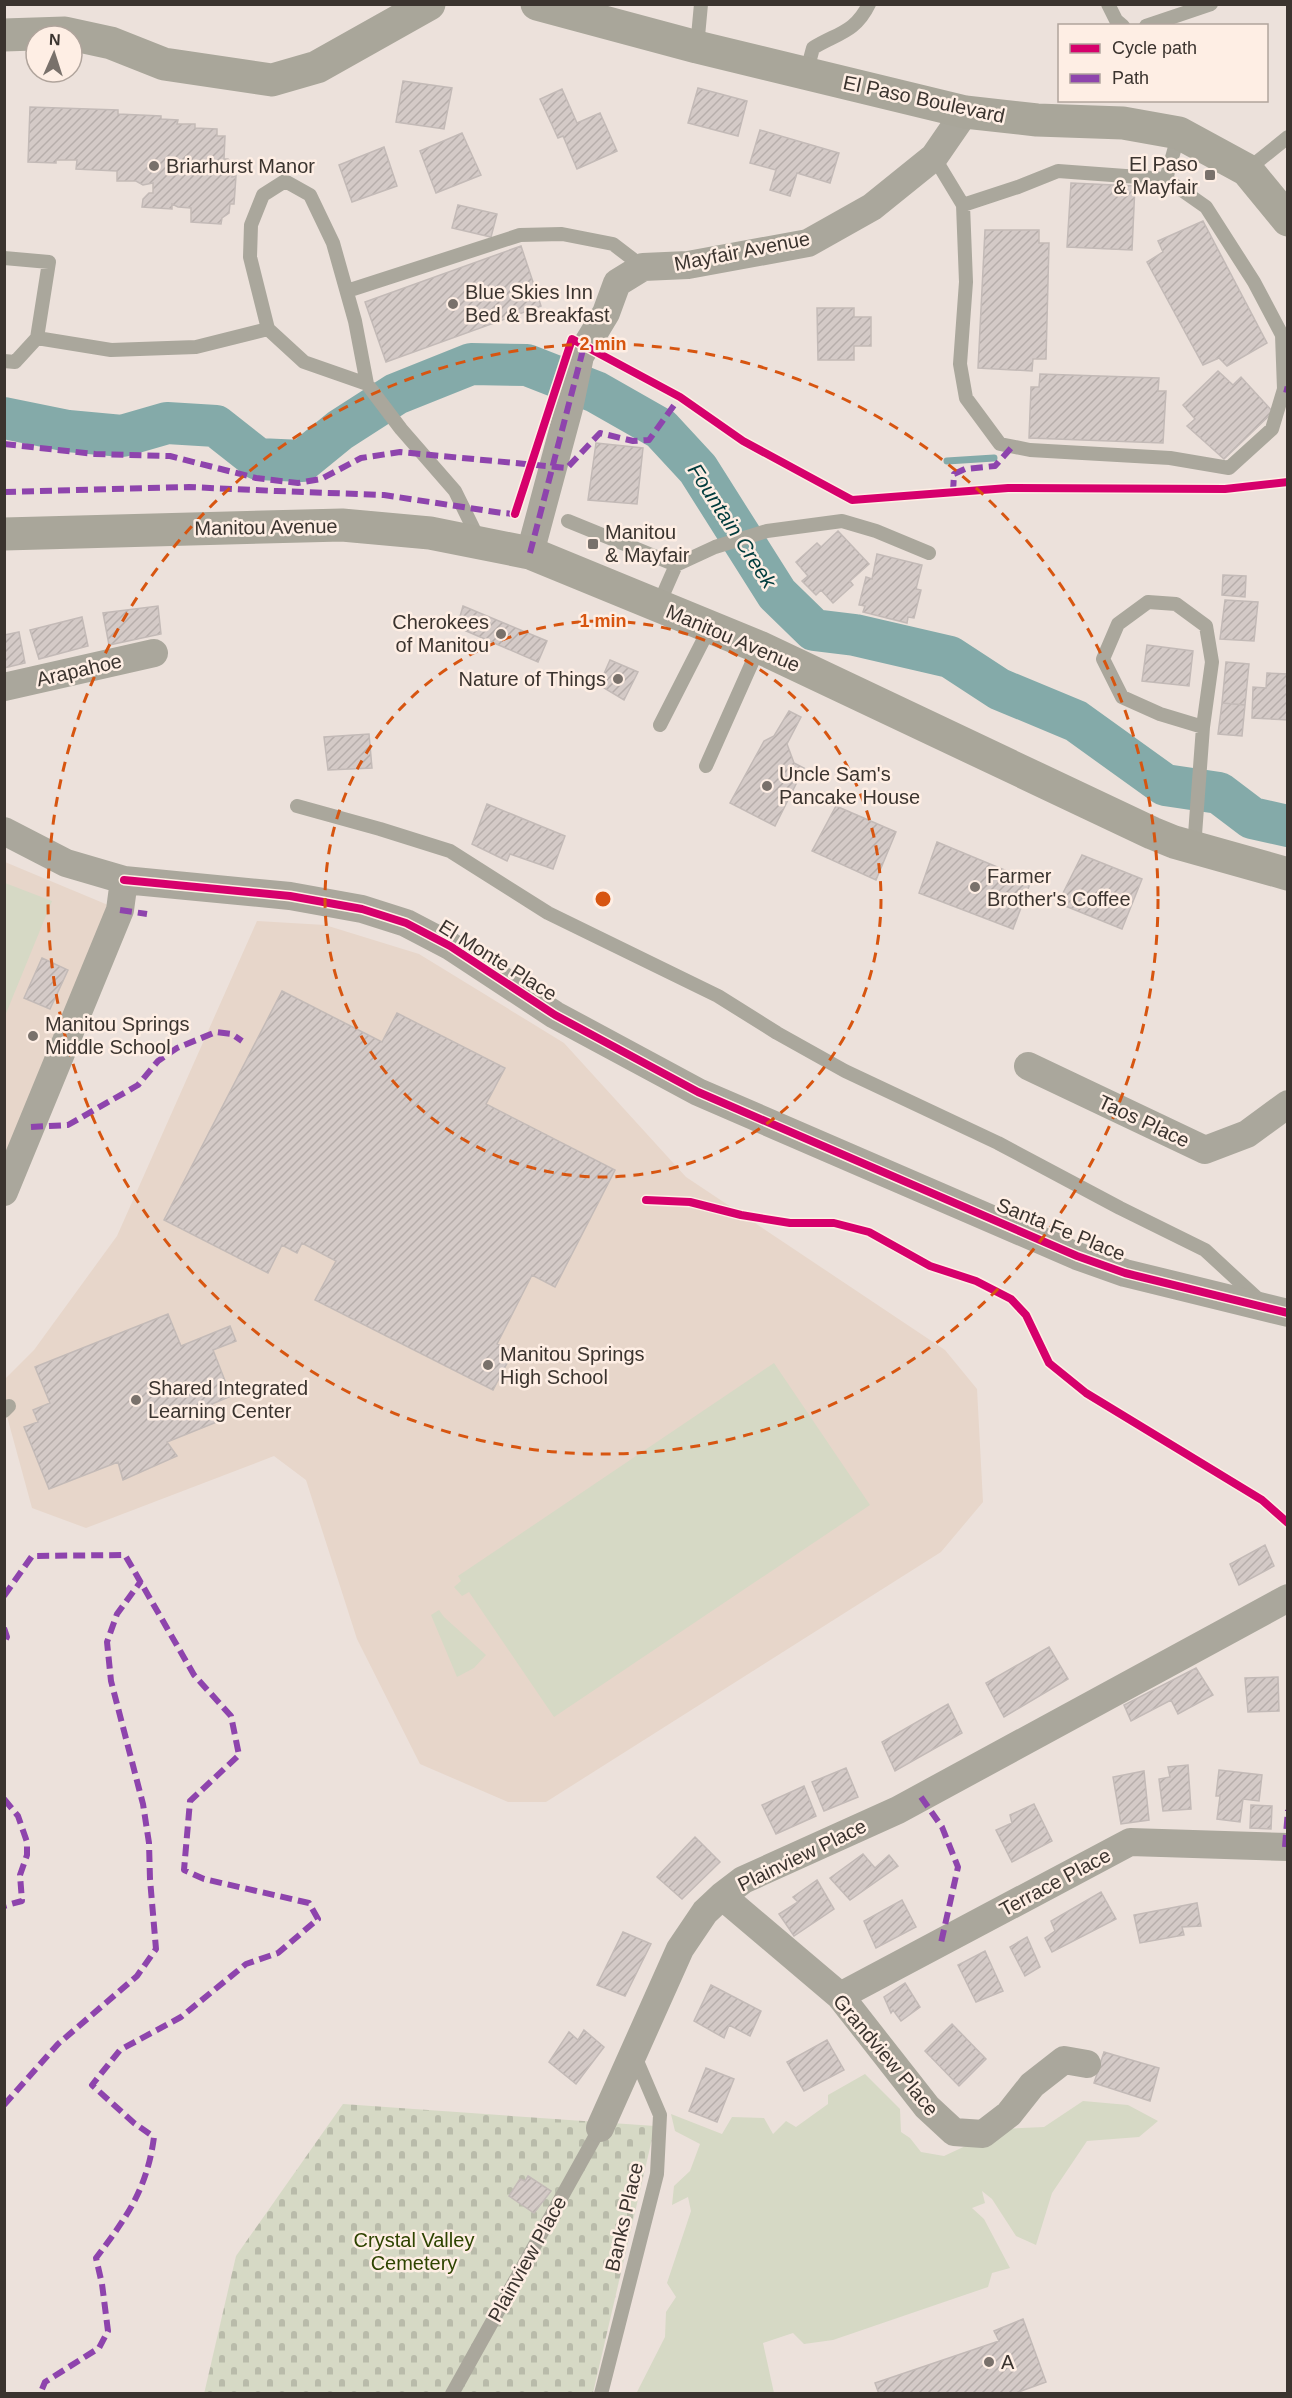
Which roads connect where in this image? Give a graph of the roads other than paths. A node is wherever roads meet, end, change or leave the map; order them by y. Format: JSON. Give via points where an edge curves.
{"nodes":[{"id":1,"x":429,"y":4,"type":"edge"},
{"id":2,"x":537,"y":4,"type":"edge"},
{"id":3,"x":701,"y":4,"type":"edge"},
{"id":4,"x":869,"y":4,"type":"edge"},
{"id":5,"x":1108,"y":4,"type":"edge"},
{"id":6,"x":1211,"y":4,"type":"edge"},
{"id":7,"x":1121,"y":24,"type":"edge"},
{"id":8,"x":1152,"y":24,"type":"edge"},
{"id":9,"x":4,"y":35,"type":"edge"},
{"id":10,"x":697,"y":47,"type":"junction"},
{"id":11,"x":806,"y":74,"type":"junction"},
{"id":12,"x":965,"y":112,"type":"junction"},
{"id":13,"x":1179,"y":133,"type":"junction"},
{"id":14,"x":1287,"y":136,"type":"edge"},
{"id":15,"x":934,"y":157,"type":"junction"},
{"id":16,"x":1247,"y":170,"type":"junction"},
{"id":17,"x":1166,"y":179,"type":"junction"},
{"id":18,"x":963,"y":204,"type":"junction"},
{"id":19,"x":1287,"y":220,"type":"edge"},
{"id":20,"x":4,"y":258,"type":"edge"},
{"id":21,"x":643,"y":267,"type":"junction"},
{"id":22,"x":346,"y":291,"type":"junction"},
{"id":23,"x":268,"y":329,"type":"junction"},
{"id":24,"x":37,"y":338,"type":"junction"},
{"id":25,"x":4,"y":361,"type":"edge"},
{"id":26,"x":367,"y":384,"type":"junction"},
{"id":27,"x":568,"y":521,"type":"dead end"},
{"id":28,"x":4,"y":534,"type":"edge"},
{"id":29,"x":480,"y":542,"type":"junction"},
{"id":30,"x":530,"y":553,"type":"junction"},
{"id":31,"x":929,"y":553,"type":"dead end"},
{"id":32,"x":676,"y":565,"type":"junction"},
{"id":33,"x":658,"y":606,"type":"junction"},
{"id":34,"x":710,"y":627,"type":"junction"},
{"id":35,"x":759,"y":647,"type":"junction"},
{"id":36,"x":154,"y":653,"type":"dead end"},
{"id":37,"x":4,"y":687,"type":"edge"},
{"id":38,"x":660,"y":725,"type":"dead end"},
{"id":39,"x":1203,"y":727,"type":"junction"},
{"id":40,"x":706,"y":766,"type":"dead end"},
{"id":41,"x":297,"y":806,"type":"dead end"},
{"id":42,"x":4,"y":831,"type":"edge"},
{"id":43,"x":1194,"y":848,"type":"junction"},
{"id":44,"x":1287,"y":874,"type":"edge"},
{"id":45,"x":124,"y":880,"type":"junction"},
{"id":46,"x":1028,"y":1066,"type":"dead end"},
{"id":47,"x":1287,"y":1104,"type":"edge"},
{"id":48,"x":830,"y":1150,"type":"joint"},
{"id":49,"x":4,"y":1192,"type":"edge"},
{"id":50,"x":1277,"y":1311,"type":"edge"},
{"id":51,"x":1287,"y":1598,"type":"edge"},
{"id":52,"x":1287,"y":1847,"type":"edge"},
{"id":53,"x":722,"y":1896,"type":"junction"},
{"id":54,"x":840,"y":1996,"type":"junction"},
{"id":55,"x":633,"y":2052,"type":"junction"},
{"id":56,"x":1087,"y":2064,"type":"dead end"},
{"id":57,"x":600,"y":2128,"type":"joint"},
{"id":58,"x":452,"y":2394,"type":"edge"},
{"id":59,"x":601,"y":2394,"type":"edge"}],
"edges":[{"from":1,"to":9,"type":"main road","via":[[317,67],[272,80],[164,64],[111,43],[65,33]]},
{"from":2,"to":10,"type":"main road","name":"El Paso Boulevard"},
{"from":3,"to":10,"type":"lane"},
{"from":4,"to":11,"type":"lane","via":[[862,20],[813,48]]},
{"from":5,"to":7,"type":"lane"},
{"from":6,"to":8,"type":"lane"},
{"from":10,"to":11,"type":"main road","name":"El Paso Boulevard"},
{"from":11,"to":12,"type":"main road","name":"El Paso Boulevard"},
{"from":12,"to":13,"type":"main road","name":"El Paso Boulevard","via":[[1123,123]]},
{"from":12,"to":15,"type":"street","name":"Mayfair Avenue"},
{"from":13,"to":16,"type":"main road","name":"El Paso Boulevard"},
{"from":13,"to":17,"type":"lane"},
{"from":14,"to":16,"type":"lane"},
{"from":15,"to":18,"type":"lane"},
{"from":15,"to":21,"type":"street","name":"Mayfair Avenue","via":[[872,207],[808,243],[688,265]]},
{"from":16,"to":19,"type":"main road","name":"El Paso Boulevard"},
{"from":17,"to":18,"type":"lane","via":[[1058,171]]},
{"from":17,"to":18,"type":"lane","via":[[1206,207],[1282,335],[1284,389],[1272,429],[1229,468],[1170,458],[1030,450],[1000,444],[966,398],[960,364],[966,282]]},
{"from":20,"to":24,"type":"lane","via":[[49,262]]},
{"from":21,"to":22,"type":"lane","via":[[613,244],[562,234],[520,235]]},
{"from":21,"to":30,"type":"street","name":"Mayfair Avenue","via":[[617,283],[606,313],[580,356]]},
{"from":22,"to":23,"type":"lane","via":[[333,243],[310,195],[285,181],[264,195],[251,225],[250,257]]},
{"from":22,"to":26,"type":"lane"},
{"from":23,"to":24,"type":"lane","via":[[196,347],[111,350]]},
{"from":23,"to":26,"type":"lane","via":[[304,362]]},
{"from":24,"to":25,"type":"lane","via":[[15,362]]},
{"from":26,"to":29,"type":"lane","via":[[455,492]]},
{"from":27,"to":32,"type":"lane"},
{"from":28,"to":29,"type":"main road","name":"Manitou Avenue","via":[[342,525]]},
{"from":29,"to":30,"type":"main road","name":"Manitou Avenue"},
{"from":30,"to":33,"type":"main road","name":"Manitou Avenue"},
{"from":31,"to":32,"type":"lane","via":[[842,521],[767,531],[715,547]]},
{"from":32,"to":33,"type":"lane"},
{"from":33,"to":34,"type":"main road","name":"Manitou Avenue"},
{"from":34,"to":35,"type":"main road","name":"Manitou Avenue"},
{"from":34,"to":38,"type":"lane"},
{"from":35,"to":40,"type":"lane"},
{"from":35,"to":43,"type":"main road","name":"Manitou Avenue","via":[[1152,833]]},
{"from":36,"to":37,"type":"street","name":"Arapahoe"},
{"from":39,"to":39,"type":"lane","via":[[1212,662],[1206,626],[1176,604],[1148,602],[1118,624],[1103,659],[1122,697]]},
{"from":39,"to":43,"type":"lane"},
{"from":41,"to":50,"type":"lane","name":"Santa Fe Place","via":[[450,851],[548,913],[718,996],[845,1071],[998,1143],[1205,1250]]},
{"from":42,"to":45,"type":"street","name":"El Monte Place","via":[[66,863]]},
{"from":43,"to":44,"type":"main road","name":"Manitou Avenue"},
{"from":45,"to":48,"type":"street","name":"El Monte Place","via":[[290,896],[362,909],[406,923],[450,946],[555,1016],[698,1092]]},
{"from":45,"to":49,"type":"street","via":[[120,910]]},
{"from":46,"to":47,"type":"street","name":"Taos Place","via":[[1205,1150],[1247,1134]]},
{"from":48,"to":50,"type":"street","name":"Santa Fe Place","via":[[1087,1260]]},
{"from":51,"to":53,"type":"street","name":"Plainview Place","via":[[898,1809],[769,1866]]},
{"from":52,"to":54,"type":"street","name":"Terrace Place","via":[[1130,1842]]},
{"from":53,"to":54,"type":"street","name":"Grandview Place"},
{"from":53,"to":55,"type":"street","name":"Plainview Place","via":[[691,1930],[680,1949]]},
{"from":54,"to":56,"type":"street","name":"Grandview Place","via":[[927,2107],[954,2132],[982,2134],[1010,2114],[1032,2085],[1064,2060]]},
{"from":55,"to":57,"type":"street","name":"Plainview Place"},
{"from":55,"to":59,"type":"lane","name":"Banks Place","via":[[660,2115],[657,2174]]},
{"from":57,"to":58,"type":"lane","name":"Plainview Place"}]}
